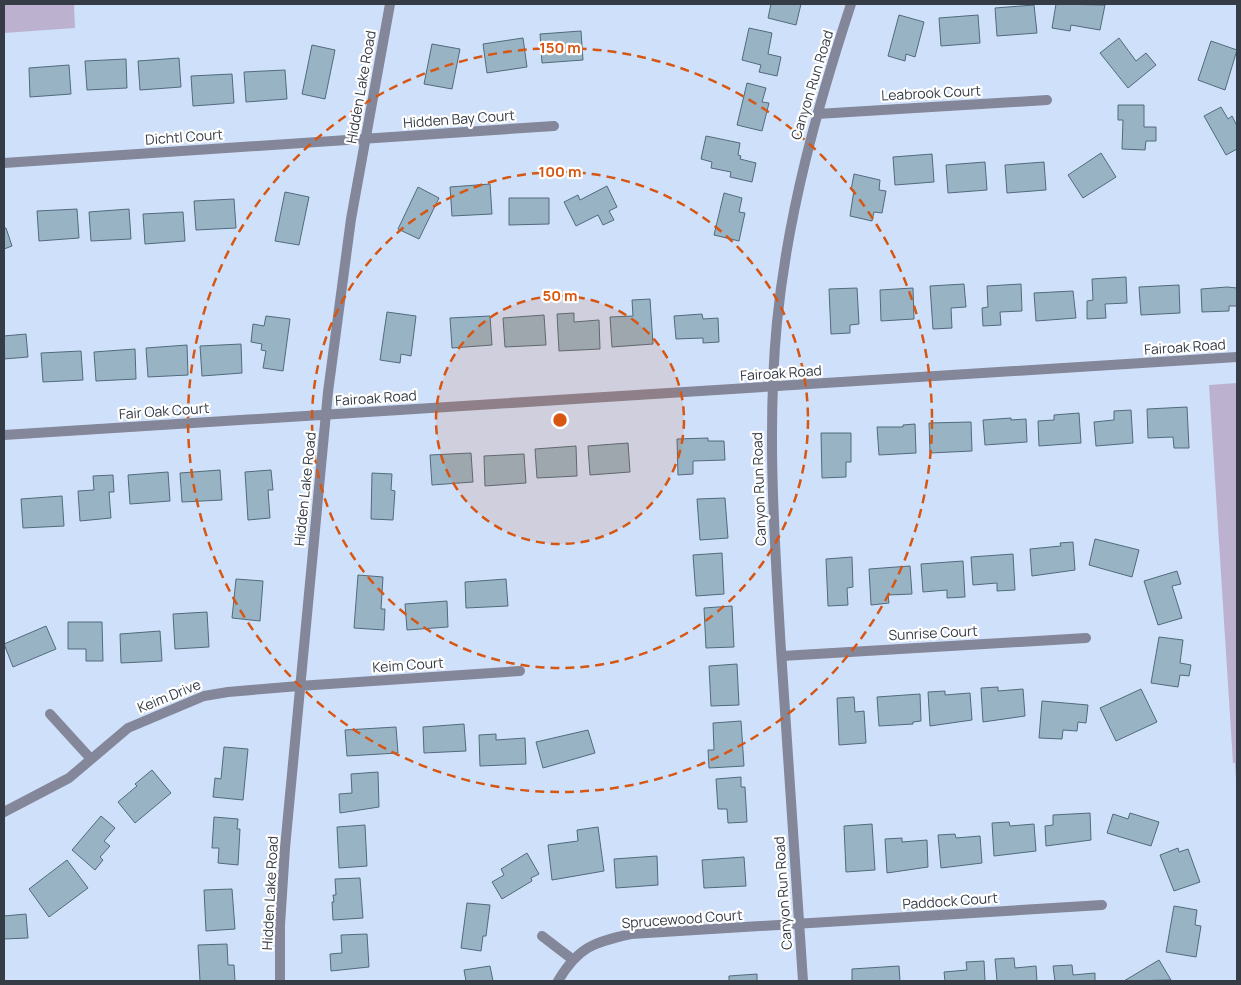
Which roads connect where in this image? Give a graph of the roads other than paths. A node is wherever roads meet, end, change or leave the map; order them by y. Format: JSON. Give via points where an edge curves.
{"nodes":[{"id":1,"x":390,"y":4,"type":"edge"},
{"id":2,"x":851,"y":4,"type":"edge"},
{"id":3,"x":1047,"y":100,"type":"dead end"},
{"id":4,"x":817,"y":114,"type":"junction"},
{"id":5,"x":554,"y":126,"type":"dead end"},
{"id":6,"x":366,"y":139,"type":"junction"},
{"id":7,"x":4,"y":163,"type":"edge"},
{"id":8,"x":1237,"y":357,"type":"edge"},
{"id":9,"x":772,"y":387,"type":"junction"},
{"id":10,"x":326,"y":415,"type":"junction"},
{"id":11,"x":4,"y":435,"type":"edge"},
{"id":12,"x":1086,"y":638,"type":"dead end"},
{"id":13,"x":782,"y":656,"type":"junction"},
{"id":14,"x":520,"y":671,"type":"dead end"},
{"id":15,"x":299,"y":686,"type":"junction"},
{"id":16,"x":50,"y":714,"type":"dead end"},
{"id":17,"x":91,"y":759,"type":"junction"},
{"id":18,"x":4,"y":812,"type":"edge"},
{"id":19,"x":1102,"y":905,"type":"dead end"},
{"id":20,"x":799,"y":924,"type":"junction"},
{"id":21,"x":542,"y":936,"type":"dead end"},
{"id":22,"x":572,"y":959,"type":"junction"},
{"id":23,"x":280,"y":981,"type":"edge"},
{"id":24,"x":558,"y":981,"type":"edge"},
{"id":25,"x":803,"y":981,"type":"edge"}],
"edges":[{"from":1,"to":6,"type":"street","name":"Hidden Lake Road"},
{"from":2,"to":4,"type":"street","name":"Canyon Run Road"},
{"from":3,"to":4,"type":"street","name":"Leabrook Court"},
{"from":4,"to":9,"type":"street","name":"Canyon Run Road","via":[[804,158],[789,235]]},
{"from":5,"to":6,"type":"street","name":"Hidden Bay Court"},
{"from":6,"to":7,"type":"street","name":"Dichtl Court"},
{"from":6,"to":10,"type":"street","name":"Hidden Lake Road","via":[[351,219]]},
{"from":8,"to":9,"type":"street","name":"Fairoak Road"},
{"from":9,"to":10,"type":"street","name":"Fairoak Road"},
{"from":9,"to":13,"type":"street","name":"Canyon Run Road","via":[[772,507]]},
{"from":10,"to":11,"type":"street","name":"Fair Oak Court"},
{"from":10,"to":15,"type":"street","name":"Hidden Lake Road"},
{"from":12,"to":13,"type":"street","name":"Sunrise Court"},
{"from":13,"to":20,"type":"street","name":"Canyon Run Road"},
{"from":14,"to":15,"type":"street","name":"Keim Court"},
{"from":15,"to":17,"type":"street","name":"Keim Drive","via":[[204,696],[128,728]]},
{"from":15,"to":23,"type":"street","name":"Hidden Lake Road","via":[[280,925]]},
{"from":16,"to":17,"type":"street"},
{"from":17,"to":18,"type":"street","name":"Keim Drive","via":[[56,786]]},
{"from":19,"to":20,"type":"street","name":"Paddock Court"},
{"from":20,"to":22,"type":"street","name":"Sprucewood Court","via":[[631,934],[600,942]]},
{"from":20,"to":25,"type":"street","name":"Canyon Run Road"},
{"from":21,"to":22,"type":"street"},
{"from":22,"to":24,"type":"street","name":"Sprucewood Court"}]}
